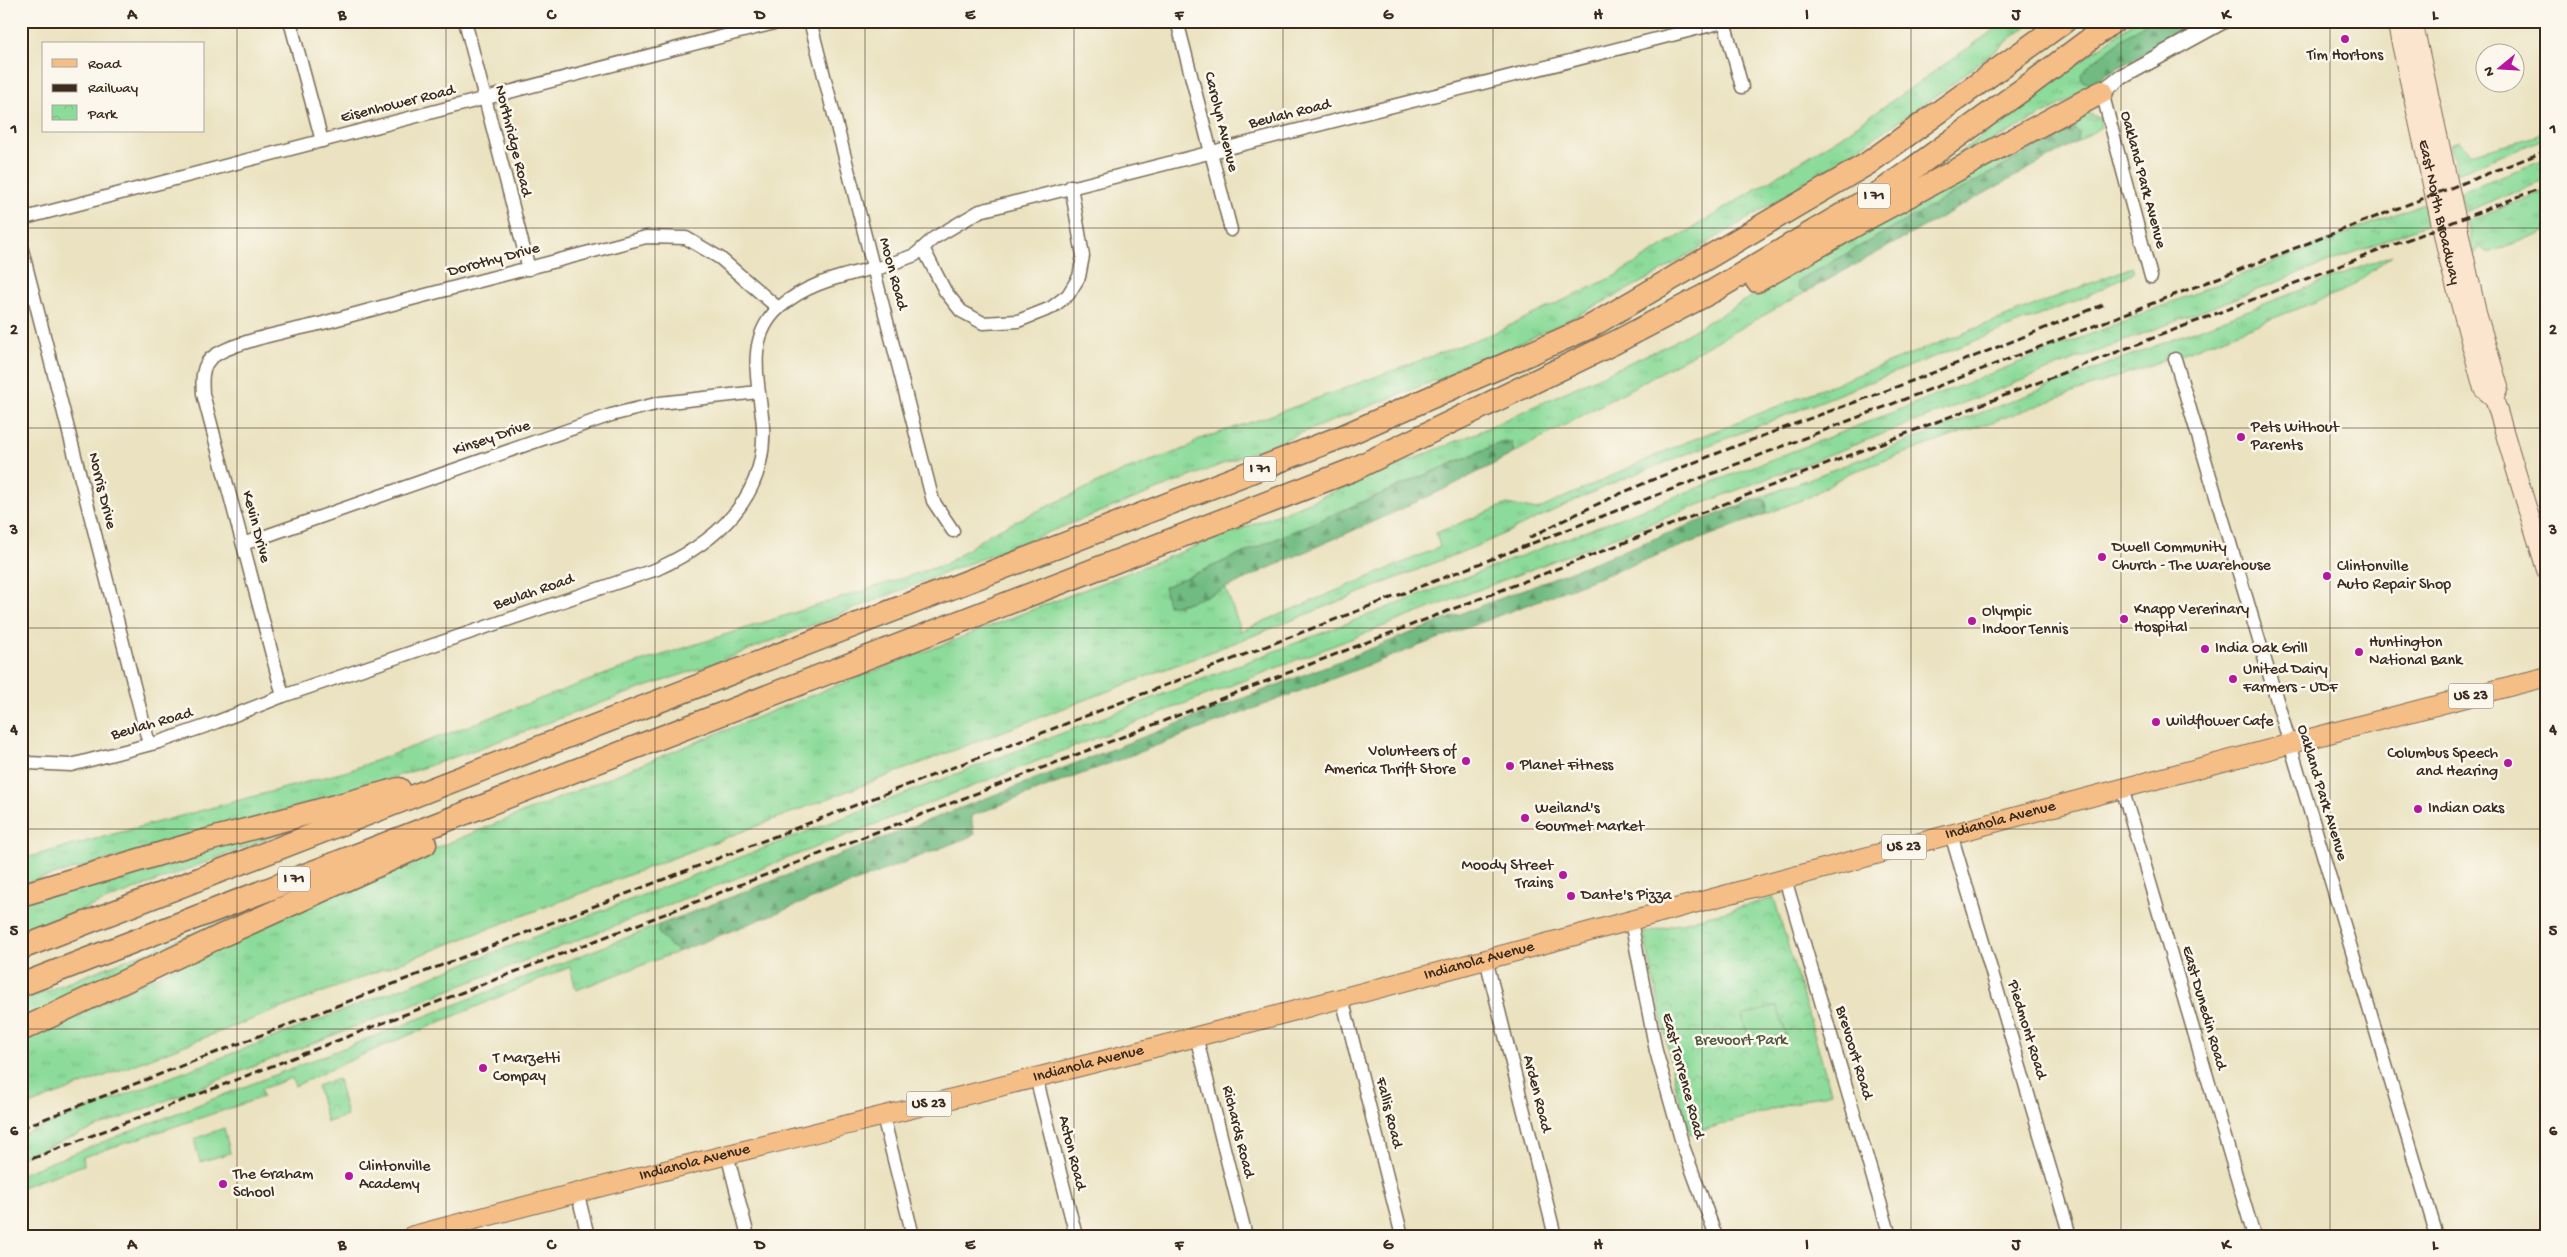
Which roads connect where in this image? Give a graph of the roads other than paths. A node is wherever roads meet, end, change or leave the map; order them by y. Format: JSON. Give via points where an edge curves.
{"nodes":[{"id":1,"x":290,"y":21,"type":"edge"},
{"id":2,"x":465,"y":21,"type":"edge"},
{"id":3,"x":782,"y":21,"type":"edge"},
{"id":4,"x":810,"y":21,"type":"edge"},
{"id":5,"x":1177,"y":21,"type":"edge"},
{"id":6,"x":1725,"y":21,"type":"edge"},
{"id":7,"x":2045,"y":21,"type":"edge"},
{"id":8,"x":2065,"y":21,"type":"edge"},
{"id":9,"x":2114,"y":21,"type":"edge"},
{"id":10,"x":2223,"y":21,"type":"edge"},
{"id":11,"x":2396,"y":21,"type":"edge"},
{"id":12,"x":2413,"y":21,"type":"edge"},
{"id":13,"x":1742,"y":86,"type":"dead end"},
{"id":14,"x":1968,"y":91,"type":"junction"},
{"id":15,"x":2102,"y":92,"type":"junction"},
{"id":16,"x":485,"y":99,"type":"junction"},
{"id":17,"x":322,"y":141,"type":"junction"},
{"id":18,"x":1211,"y":151,"type":"junction"},
{"id":19,"x":1071,"y":186,"type":"junction"},
{"id":20,"x":21,"y":219,"type":"edge"},
{"id":21,"x":1231,"y":230,"type":"dead end"},
{"id":22,"x":21,"y":246,"type":"edge"},
{"id":23,"x":923,"y":248,"type":"junction"},
{"id":24,"x":529,"y":269,"type":"junction"},
{"id":25,"x":874,"y":269,"type":"junction"},
{"id":26,"x":2151,"y":277,"type":"dead end"},
{"id":27,"x":778,"y":308,"type":"junction"},
{"id":28,"x":1616,"y":342,"type":"junction"},
{"id":29,"x":2174,"y":358,"type":"dead end"},
{"id":30,"x":205,"y":365,"type":"joint"},
{"id":31,"x":758,"y":392,"type":"junction"},
{"id":32,"x":2494,"y":398,"type":"junction"},
{"id":33,"x":953,"y":531,"type":"dead end"},
{"id":34,"x":243,"y":544,"type":"junction"},
{"id":35,"x":2546,"y":570,"type":"edge"},
{"id":36,"x":2546,"y":677,"type":"edge"},
{"id":37,"x":283,"y":696,"type":"junction"},
{"id":38,"x":149,"y":744,"type":"junction"},
{"id":39,"x":2289,"y":744,"type":"junction"},
{"id":40,"x":21,"y":758,"type":"edge"},
{"id":41,"x":509,"y":760,"type":"junction"},
{"id":42,"x":568,"y":773,"type":"junction"},
{"id":43,"x":2122,"y":788,"type":"junction"},
{"id":44,"x":1951,"y":834,"type":"junction"},
{"id":45,"x":1785,"y":880,"type":"junction"},
{"id":46,"x":21,"y":895,"type":"edge"},
{"id":47,"x":1631,"y":921,"type":"junction"},
{"id":48,"x":21,"y":948,"type":"edge"},
{"id":49,"x":1486,"y":959,"type":"junction"},
{"id":50,"x":21,"y":985,"type":"edge"},
{"id":51,"x":1342,"y":998,"type":"junction"},
{"id":52,"x":21,"y":1030,"type":"edge"},
{"id":53,"x":1196,"y":1036,"type":"junction"},
{"id":54,"x":1036,"y":1077,"type":"junction"},
{"id":55,"x":883,"y":1116,"type":"junction"},
{"id":56,"x":728,"y":1154,"type":"junction"},
{"id":57,"x":576,"y":1191,"type":"junction"},
{"id":58,"x":412,"y":1236,"type":"edge"},
{"id":59,"x":588,"y":1236,"type":"edge"},
{"id":60,"x":748,"y":1236,"type":"edge"},
{"id":61,"x":913,"y":1236,"type":"edge"},
{"id":62,"x":1076,"y":1236,"type":"edge"},
{"id":63,"x":1246,"y":1236,"type":"edge"},
{"id":64,"x":1402,"y":1236,"type":"edge"},
{"id":65,"x":1555,"y":1236,"type":"edge"},
{"id":66,"x":1716,"y":1236,"type":"edge"},
{"id":67,"x":1890,"y":1236,"type":"edge"},
{"id":68,"x":2070,"y":1236,"type":"edge"},
{"id":69,"x":2254,"y":1236,"type":"edge"},
{"id":70,"x":2437,"y":1236,"type":"edge"}],
"edges":[{"from":1,"to":17,"type":"street"},
{"from":2,"to":16,"type":"street","name":"Northridge Road"},
{"from":3,"to":16,"type":"street","name":"Eisenhower Road"},
{"from":4,"to":25,"type":"street","name":"Moon Road"},
{"from":5,"to":18,"type":"street","name":"Carolyn Avenue"},
{"from":6,"to":13,"type":"street"},
{"from":6,"to":18,"type":"street","name":"Beulah Road"},
{"from":7,"to":14,"type":"highway"},
{"from":8,"to":14,"type":"highway","number":"I 71"},
{"from":9,"to":28,"type":"highway","number":"I 71","via":[[1882,191],[1713,291]]},
{"from":10,"to":15,"type":"street","via":[[2121,77]]},
{"from":11,"to":32,"type":"main road","name":"East North Broadway","via":[[2450,266],[2483,390]]},
{"from":12,"to":32,"type":"main road","name":"East North Broadway","via":[[2477,313],[2499,387]]},
{"from":14,"to":41,"type":"highway","number":"I 71","via":[[1868,164],[1588,328],[1342,437]]},
{"from":15,"to":26,"type":"street","name":"Oakland Park Avenue"},
{"from":15,"to":28,"type":"highway","via":[[1875,214],[1787,266],[1662,328]]},
{"from":16,"to":17,"type":"street","name":"Eisenhower Road"},
{"from":16,"to":24,"type":"street","name":"Northridge Road"},
{"from":17,"to":20,"type":"street","name":"Eisenhower Road"},
{"from":18,"to":19,"type":"street","name":"Beulah Road"},
{"from":18,"to":21,"type":"street","name":"Carolyn Avenue"},
{"from":19,"to":23,"type":"street","name":"Beulah Road","via":[[980,210]]},
{"from":19,"to":23,"type":"street","via":[[1080,228],[1082,256],[1079,277],[1068,295],[1051,308],[1018,321],[983,323],[961,311],[945,291]]},
{"from":22,"to":38,"type":"street","name":"Norris Drive"},
{"from":23,"to":25,"type":"street","name":"Beulah Road","via":[[915,255]]},
{"from":24,"to":27,"type":"street","name":"Dorothy Drive","via":[[646,237],[686,238],[720,258]]},
{"from":24,"to":30,"type":"street","name":"Dorothy Drive","via":[[232,348],[212,357]]},
{"from":25,"to":27,"type":"street","name":"Beulah Road","via":[[818,283],[801,290]]},
{"from":25,"to":33,"type":"street","name":"Moon Road","via":[[934,501]]},
{"from":27,"to":31,"type":"street","name":"Beulah Road","via":[[758,347],[755,370]]},
{"from":28,"to":42,"type":"highway","number":"I 71","via":[[1352,470]]},
{"from":29,"to":39,"type":"street","name":"Oakland Park Avenue"},
{"from":30,"to":34,"type":"street","name":"Kevin Drive","via":[[203,394]]},
{"from":31,"to":34,"type":"street","name":"Kinsey Drive","via":[[660,403],[611,415]]},
{"from":31,"to":37,"type":"street","name":"Beulah Road","via":[[763,426],[762,449],[750,490],[739,510],[723,528],[696,549],[657,569]]},
{"from":32,"to":35,"type":"main road","name":"East North Broadway"},
{"from":34,"to":37,"type":"street","name":"Kevin Drive"},
{"from":36,"to":39,"type":"main road","name":"Indianola Avenue","number":"US 23"},
{"from":37,"to":38,"type":"street","name":"Beulah Road","via":[[210,725]]},
{"from":38,"to":40,"type":"street","name":"Beulah Road","via":[[71,764],[29,763]]},
{"from":39,"to":43,"type":"main road","name":"Indianola Avenue","number":"US 23"},
{"from":39,"to":70,"type":"street","name":"Oakland Park Avenue"},
{"from":41,"to":46,"type":"highway","via":[[193,844]]},
{"from":41,"to":48,"type":"highway","number":"I 71"},
{"from":42,"to":50,"type":"highway","number":"I 71"},
{"from":42,"to":52,"type":"highway","via":[[438,838],[223,934]]},
{"from":43,"to":44,"type":"main road","name":"Indianola Avenue","number":"US 23"},
{"from":43,"to":69,"type":"street","name":"East Dunedin Road"},
{"from":44,"to":45,"type":"main road","name":"Indianola Avenue","number":"US 23"},
{"from":44,"to":68,"type":"street","name":"Piedmont Road"},
{"from":45,"to":47,"type":"main road","name":"Indianola Avenue","number":"US 23"},
{"from":45,"to":67,"type":"street","name":"Brevoort Road"},
{"from":47,"to":49,"type":"main road","name":"Indianola Avenue","number":"US 23"},
{"from":47,"to":66,"type":"street","name":"East Torrence Road","via":[[1656,1051],[1684,1146]]},
{"from":49,"to":51,"type":"main road","name":"Indianola Avenue","number":"US 23"},
{"from":49,"to":65,"type":"street","name":"Arden Road"},
{"from":51,"to":53,"type":"main road","name":"Indianola Avenue","number":"US 23"},
{"from":51,"to":64,"type":"street","name":"Fallis Road"},
{"from":53,"to":54,"type":"main road","name":"Indianola Avenue","number":"US 23"},
{"from":53,"to":63,"type":"street","name":"Richards Road"},
{"from":54,"to":55,"type":"main road","name":"Indianola Avenue","number":"US 23"},
{"from":54,"to":62,"type":"street","name":"Acton Road"},
{"from":55,"to":56,"type":"main road","name":"Indianola Avenue","number":"US 23"},
{"from":55,"to":61,"type":"street"},
{"from":56,"to":57,"type":"main road","name":"Indianola Avenue","number":"US 23"},
{"from":56,"to":60,"type":"street"},
{"from":57,"to":58,"type":"main road","name":"Indianola Avenue","number":"US 23"},
{"from":57,"to":59,"type":"street"}]}
